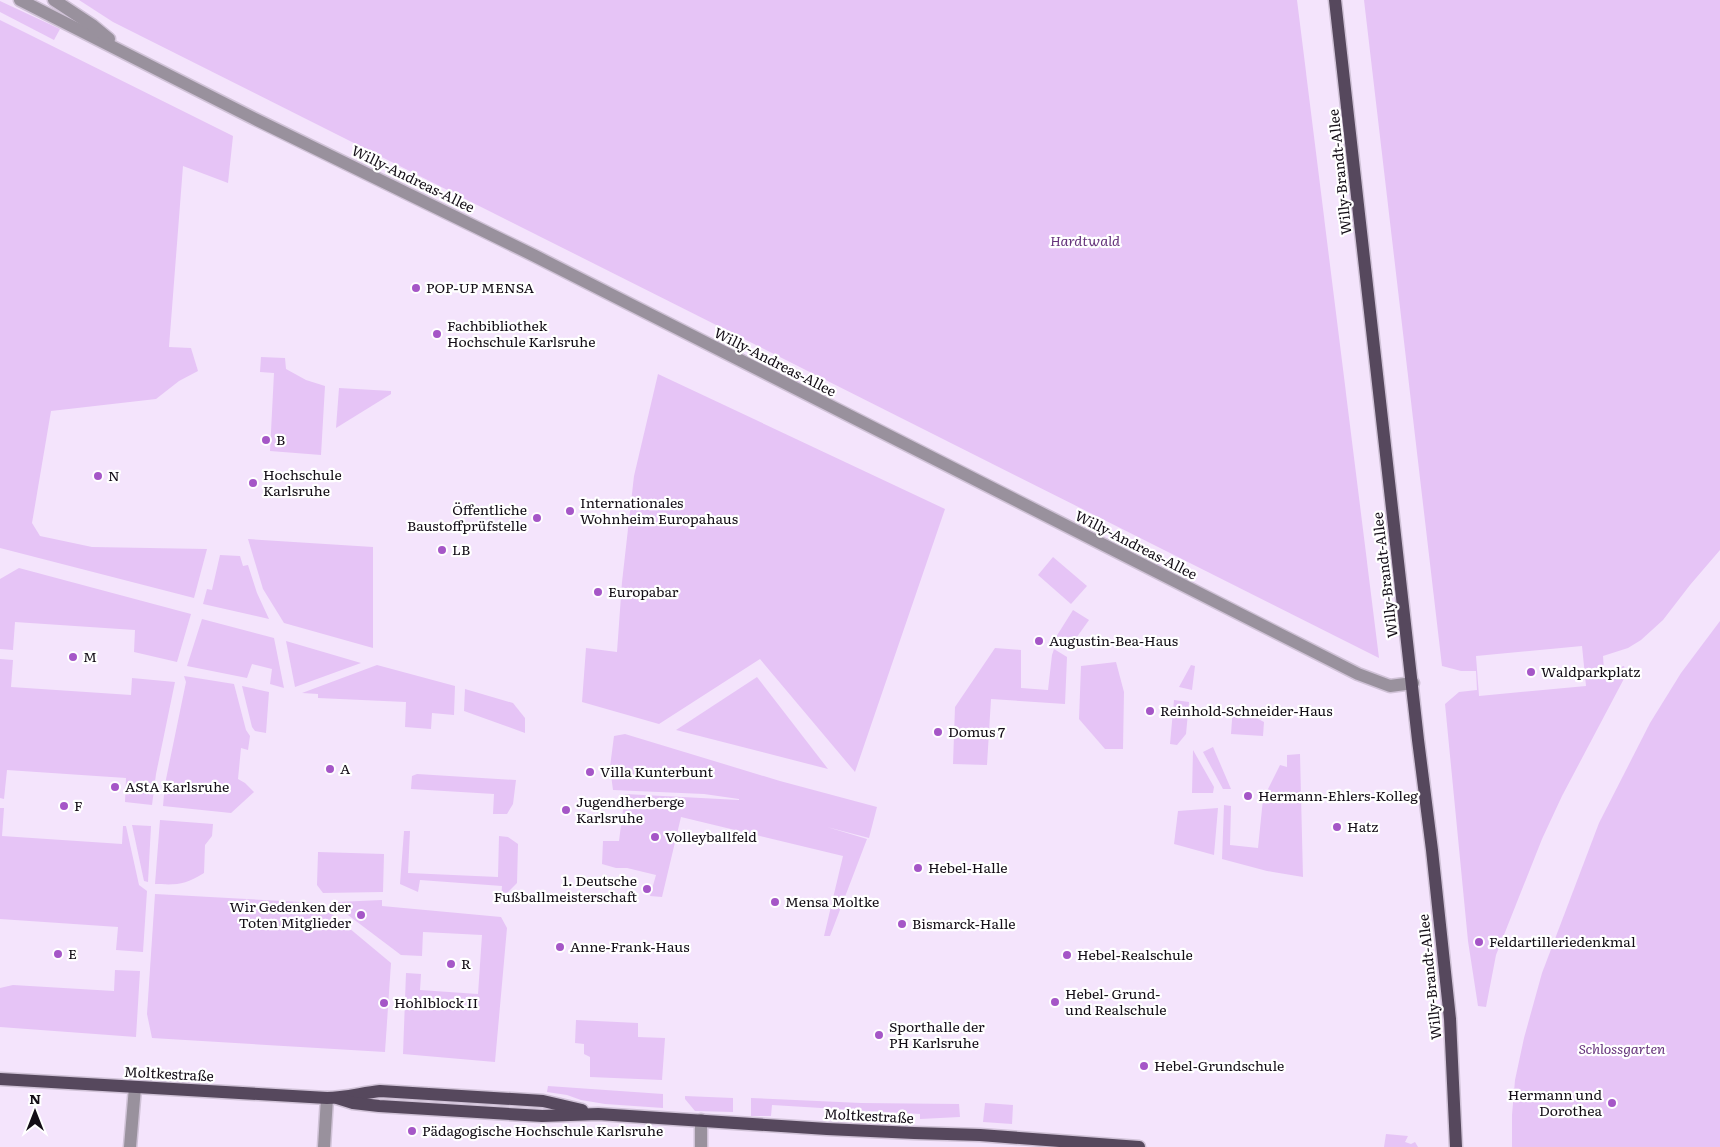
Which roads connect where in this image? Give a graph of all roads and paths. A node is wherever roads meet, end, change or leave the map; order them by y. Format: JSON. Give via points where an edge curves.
{"nodes":[{"id":1,"x":20,"y":0,"type":"edge"},
{"id":2,"x":54,"y":0,"type":"edge"},
{"id":3,"x":1335,"y":0,"type":"edge"},
{"id":4,"x":126,"y":54,"type":"junction"},
{"id":5,"x":1412,"y":683,"type":"junction"},
{"id":6,"x":0,"y":1079,"type":"edge"},
{"id":7,"x":135,"y":1087,"type":"junction"},
{"id":8,"x":332,"y":1098,"type":"junction"},
{"id":9,"x":701,"y":1120,"type":"junction"},
{"id":10,"x":701,"y":1142,"type":"edge"},
{"id":11,"x":1021,"y":1142,"type":"edge"},
{"id":12,"x":130,"y":1147,"type":"edge"},
{"id":13,"x":324,"y":1147,"type":"edge"},
{"id":14,"x":1139,"y":1147,"type":"edge"},
{"id":15,"x":1456,"y":1147,"type":"edge"}],
"edges":[{"from":1,"to":4,"type":"street","name":"Willy-Andreas-Allee"},
{"from":2,"to":4,"type":"street","name":"Willy-Andreas-Allee","via":[[92,25]]},
{"from":3,"to":5,"type":"main road","name":"Willy-Brandt-Allee"},
{"from":4,"to":5,"type":"street","name":"Willy-Andreas-Allee","via":[[535,256],[1358,674],[1390,686]]},
{"from":5,"to":15,"type":"main road","name":"Willy-Brandt-Allee","via":[[1450,1019]]},
{"from":6,"to":7,"type":"main road","name":"Moltkestraße"},
{"from":7,"to":8,"type":"main road","name":"Moltkestraße"},
{"from":7,"to":12,"type":"street"},
{"from":8,"to":9,"type":"main road","name":"Moltkestraße","via":[[380,1091],[543,1101],[598,1114]]},
{"from":8,"to":13,"type":"street"},
{"from":9,"to":10,"type":"street"},
{"from":9,"to":11,"type":"main road","name":"Moltkestraße"},
{"from":11,"to":14,"type":"main road","name":"Moltkestraße"}]}
